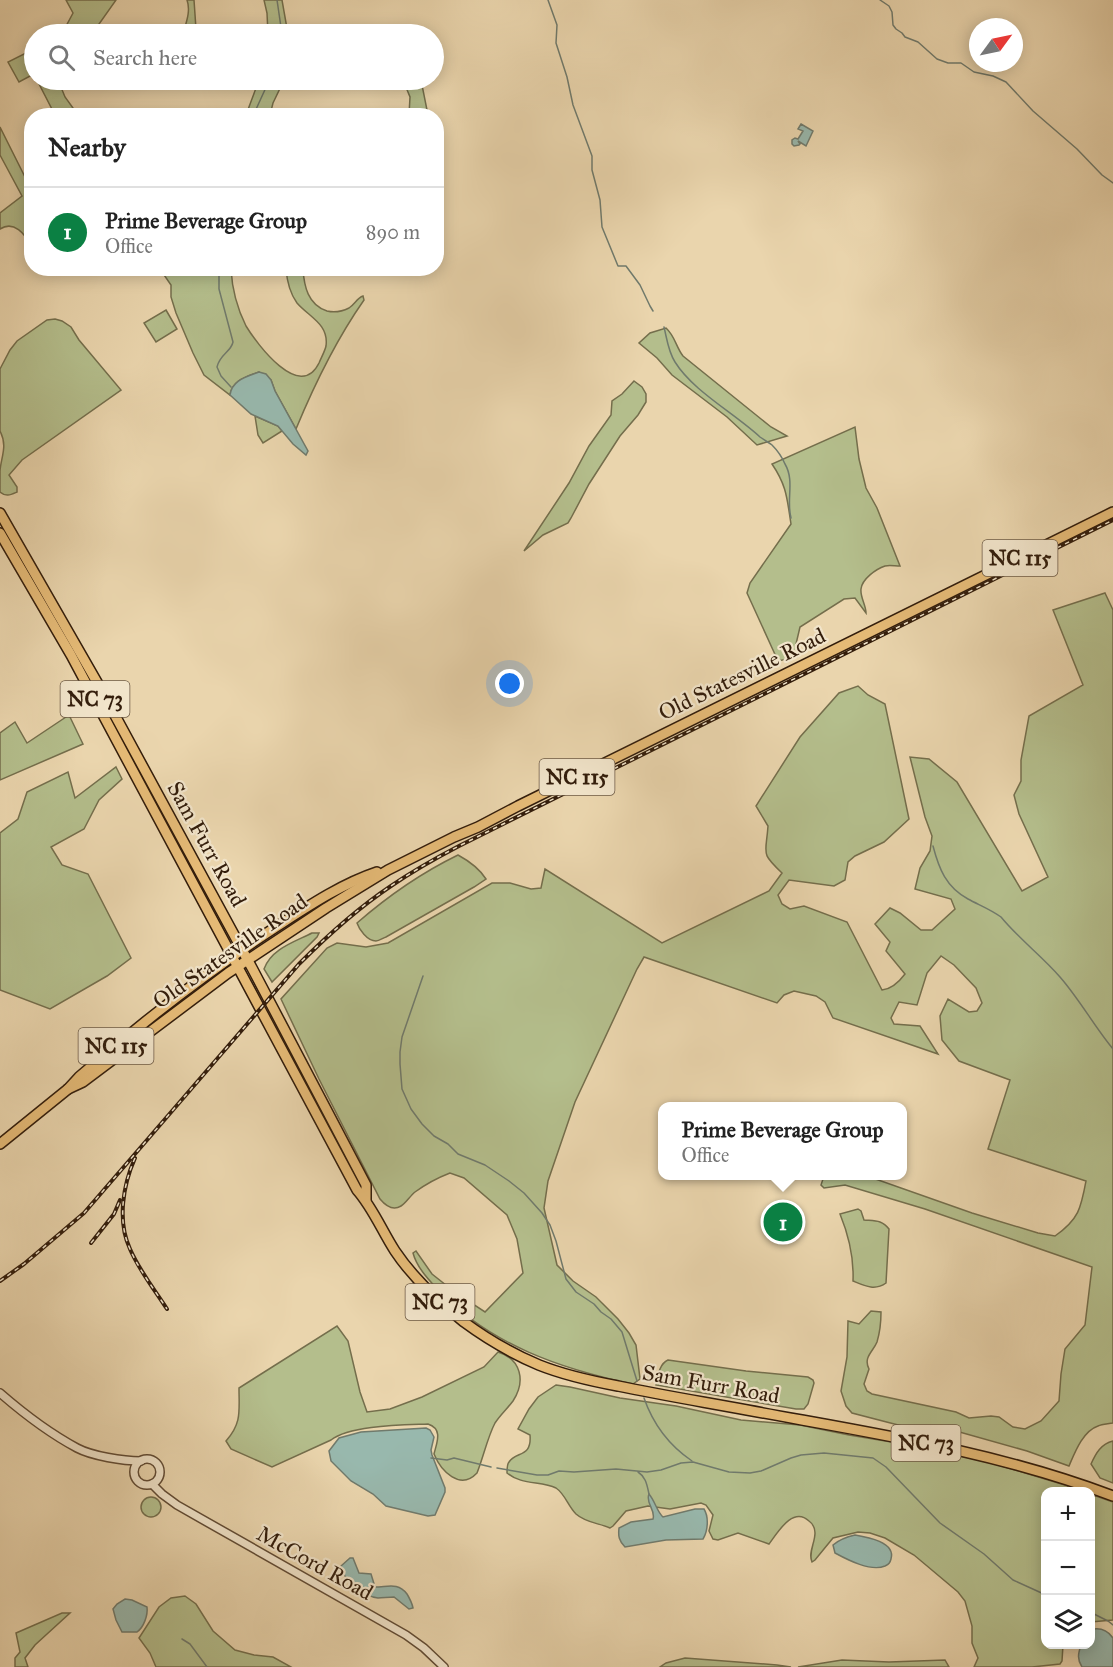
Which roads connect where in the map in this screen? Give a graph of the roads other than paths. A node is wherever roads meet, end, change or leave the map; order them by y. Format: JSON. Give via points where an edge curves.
{"nodes":[{"id":1,"x":1113,"y":512,"type":"edge"},
{"id":2,"x":0,"y":513,"type":"edge"},
{"id":3,"x":0,"y":518,"type":"edge"},
{"id":4,"x":0,"y":533,"type":"edge"},
{"id":5,"x":20,"y":548,"type":"junction"},
{"id":6,"x":70,"y":655,"type":"junction"},
{"id":7,"x":112,"y":711,"type":"junction"},
{"id":8,"x":388,"y":870,"type":"junction"},
{"id":9,"x":242,"y":950,"type":"junction"},
{"id":10,"x":232,"y":957,"type":"junction"},
{"id":11,"x":248,"y":960,"type":"junction"},
{"id":12,"x":237,"y":966,"type":"junction"},
{"id":13,"x":148,"y":1020,"type":"junction"},
{"id":14,"x":111,"y":1061,"type":"junction"},
{"id":15,"x":68,"y":1089,"type":"junction"},
{"id":16,"x":0,"y":1144,"type":"edge"},
{"id":17,"x":366,"y":1200,"type":"junction"},
{"id":18,"x":0,"y":1393,"type":"edge"},
{"id":19,"x":120,"y":1460,"type":"junction"},
{"id":20,"x":141,"y":1461,"type":"junction"},
{"id":21,"x":134,"y":1470,"type":"junction"},
{"id":22,"x":158,"y":1478,"type":"junction"},
{"id":23,"x":152,"y":1484,"type":"junction"},
{"id":24,"x":165,"y":1495,"type":"junction"},
{"id":25,"x":1113,"y":1496,"type":"edge"},
{"id":26,"x":444,"y":1667,"type":"edge"}],
"edges":[{"from":1,"to":8,"type":"main road","name":"Old Statesville Road","number":"NC 115"},
{"from":2,"to":5,"type":"main road","name":"Sam Furr Road","number":"NC 73"},
{"from":3,"to":5,"type":"main road"},
{"from":4,"to":6,"type":"main road","name":"Sam Furr Road","number":"NC 73"},
{"from":5,"to":7,"type":"main road","name":"Sam Furr Road","number":"NC 73"},
{"from":6,"to":7,"type":"main road","via":[[105,707]]},
{"from":6,"to":10,"type":"main road","name":"Sam Furr Road","number":"NC 73"},
{"from":7,"to":9,"type":"main road","name":"Sam Furr Road","number":"NC 73"},
{"from":8,"to":9,"type":"main road","name":"Old Statesville Road","number":"NC 115","via":[[328,895]]},
{"from":8,"to":11,"type":"main road","name":"Old Statesville Road","number":"NC 115"},
{"from":9,"to":10,"type":"main road","name":"Old Statesville Road","number":"NC 115"},
{"from":9,"to":11,"type":"main road","name":"Sam Furr Road","number":"NC 73"},
{"from":10,"to":12,"type":"main road","name":"Sam Furr Road","number":"NC 73"},
{"from":10,"to":13,"type":"main road","name":"Old Statesville Road","number":"NC 115"},
{"from":11,"to":12,"type":"main road","name":"Old Statesville Road","number":"NC 115"},
{"from":11,"to":17,"type":"main road","name":"Sam Furr Road","number":"NC 73","via":[[366,1185]]},
{"from":12,"to":14,"type":"main road","name":"Old Statesville Road","number":"NC 115"},
{"from":12,"to":17,"type":"main road","name":"Sam Furr Road","number":"NC 73","via":[[357,1190]]},
{"from":13,"to":14,"type":"main road","via":[[114,1052]]},
{"from":13,"to":15,"type":"main road","name":"Old Statesville Road","number":"NC 115"},
{"from":14,"to":15,"type":"main road","name":"Old Statesville Road","number":"NC 115"},
{"from":15,"to":16,"type":"main road","name":"Old Statesville Road","number":"NC 115"},
{"from":17,"to":25,"type":"main road","name":"Sam Furr Road","number":"NC 73","via":[[400,1258],[437,1299],[488,1338],[540,1365],[632,1389],[951,1448],[1023,1466]]},
{"from":18,"to":19,"type":"street","name":"McCord Road","via":[[79,1449]]},
{"from":19,"to":20,"type":"street","name":"McCord Road"},
{"from":19,"to":21,"type":"street","name":"McCord Road"},
{"from":20,"to":21,"type":"street"},
{"from":20,"to":22,"type":"street","via":[[155,1462]]},
{"from":21,"to":23,"type":"street","name":"McCord Road","via":[[138,1482]]},
{"from":22,"to":23,"type":"street"},
{"from":22,"to":24,"type":"street"},
{"from":23,"to":24,"type":"street","name":"McCord Road"},
{"from":24,"to":26,"type":"street","name":"McCord Road","via":[[406,1635]]}]}
